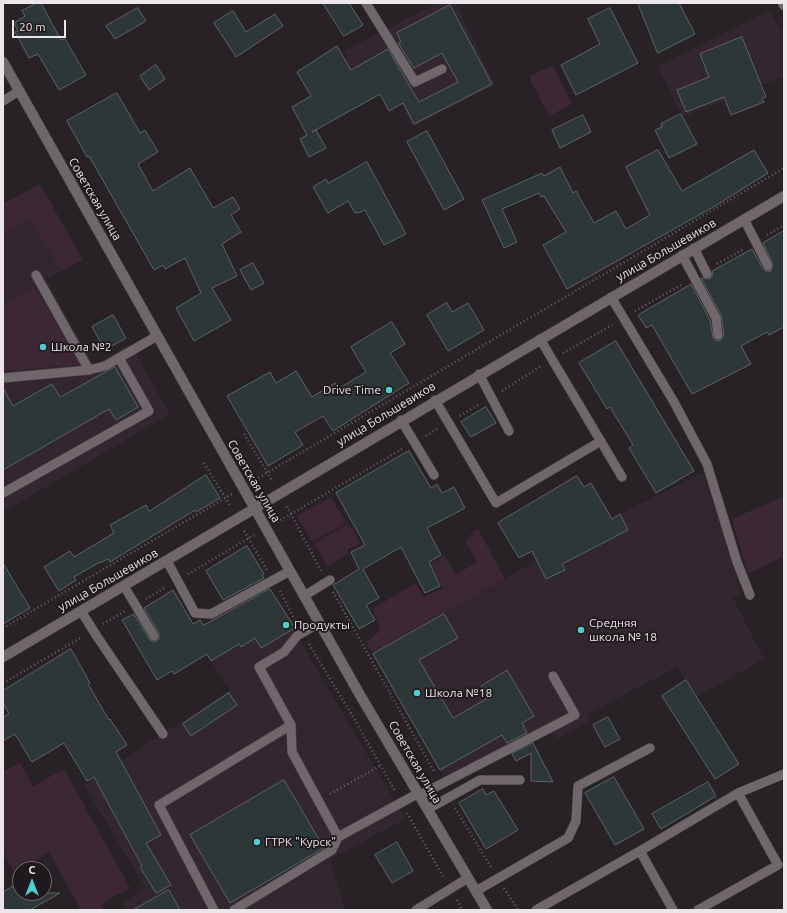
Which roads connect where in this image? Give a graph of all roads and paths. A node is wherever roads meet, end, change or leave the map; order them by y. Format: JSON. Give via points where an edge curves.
{"nodes":[{"id":1,"x":366,"y":3,"type":"edge"},
{"id":2,"x":3,"y":62,"type":"edge"},
{"id":3,"x":442,"y":69,"type":"dead end"},
{"id":4,"x":19,"y":91,"type":"junction"},
{"id":5,"x":3,"y":101,"type":"edge"},
{"id":6,"x":784,"y":168,"type":"edge"},
{"id":7,"x":784,"y":196,"type":"edge"},
{"id":8,"x":744,"y":219,"type":"junction"},
{"id":9,"x":784,"y":225,"type":"edge"},
{"id":10,"x":756,"y":242,"type":"junction"},
{"id":11,"x":694,"y":248,"type":"junction"},
{"id":12,"x":682,"y":255,"type":"junction"},
{"id":13,"x":768,"y":266,"type":"dead end"},
{"id":14,"x":706,"y":272,"type":"joint"},
{"id":15,"x":36,"y":275,"type":"dead end"},
{"id":16,"x":695,"y":277,"type":"junction"},
{"id":17,"x":611,"y":297,"type":"junction"},
{"id":18,"x":622,"y":319,"type":"junction"},
{"id":19,"x":157,"y":336,"type":"junction"},
{"id":20,"x":718,"y":336,"type":"dead end"},
{"id":21,"x":540,"y":339,"type":"junction"},
{"id":22,"x":119,"y":358,"type":"junction"},
{"id":23,"x":552,"y":359,"type":"junction"},
{"id":24,"x":89,"y":370,"type":"junction"},
{"id":25,"x":479,"y":374,"type":"junction"},
{"id":26,"x":3,"y":378,"type":"edge"},
{"id":27,"x":492,"y":397,"type":"junction"},
{"id":28,"x":435,"y":400,"type":"junction"},
{"id":29,"x":401,"y":420,"type":"junction"},
{"id":30,"x":448,"y":423,"type":"junction"},
{"id":31,"x":509,"y":431,"type":"dead end"},
{"id":32,"x":601,"y":441,"type":"junction"},
{"id":33,"x":414,"y":443,"type":"junction"},
{"id":34,"x":204,"y":463,"type":"dead end"},
{"id":35,"x":434,"y":475,"type":"dead end"},
{"id":36,"x":622,"y":477,"type":"dead end"},
{"id":37,"x":243,"y":487,"type":"junction"},
{"id":38,"x":3,"y":492,"type":"edge"},
{"id":39,"x":225,"y":498,"type":"junction"},
{"id":40,"x":254,"y":508,"type":"junction"},
{"id":41,"x":237,"y":518,"type":"junction"},
{"id":42,"x":167,"y":561,"type":"junction"},
{"id":43,"x":290,"y":571,"type":"junction"},
{"id":44,"x":274,"y":580,"type":"junction"},
{"id":45,"x":329,"y":581,"type":"junction"},
{"id":46,"x":124,"y":586,"type":"junction"},
{"id":47,"x":750,"y":595,"type":"dead end"},
{"id":48,"x":304,"y":596,"type":"junction"},
{"id":49,"x":81,"y":611,"type":"junction"},
{"id":50,"x":320,"y":623,"type":"junction"},
{"id":51,"x":3,"y":628,"type":"edge"},
{"id":52,"x":302,"y":633,"type":"junction"},
{"id":53,"x":154,"y":636,"type":"dead end"},
{"id":54,"x":3,"y":657,"type":"edge"},
{"id":55,"x":553,"y":676,"type":"dead end"},
{"id":56,"x":291,"y":725,"type":"junction"},
{"id":57,"x":163,"y":734,"type":"dead end"},
{"id":58,"x":650,"y":748,"type":"dead end"},
{"id":59,"x":380,"y":766,"type":"junction"},
{"id":60,"x":784,"y":774,"type":"edge"},
{"id":61,"x":520,"y":780,"type":"dead end"},
{"id":62,"x":441,"y":783,"type":"junction"},
{"id":63,"x":419,"y":794,"type":"junction"},
{"id":64,"x":738,"y":794,"type":"junction"},
{"id":65,"x":449,"y":797,"type":"junction"},
{"id":66,"x":319,"y":800,"type":"junction"},
{"id":67,"x":401,"y":803,"type":"junction"},
{"id":68,"x":428,"y":810,"type":"junction"},
{"id":69,"x":338,"y":837,"type":"junction"},
{"id":70,"x":640,"y":852,"type":"junction"},
{"id":71,"x":468,"y":878,"type":"junction"},
{"id":72,"x":498,"y":878,"type":"junction"},
{"id":73,"x":450,"y":889,"type":"junction"},
{"id":74,"x":476,"y":891,"type":"junction"},
{"id":75,"x":214,"y":910,"type":"edge"},
{"id":76,"x":234,"y":910,"type":"edge"},
{"id":77,"x":416,"y":910,"type":"edge"},
{"id":78,"x":462,"y":910,"type":"edge"},
{"id":79,"x":487,"y":910,"type":"edge"},
{"id":80,"x":518,"y":910,"type":"edge"},
{"id":81,"x":536,"y":910,"type":"edge"},
{"id":82,"x":673,"y":910,"type":"edge"},
{"id":83,"x":698,"y":910,"type":"edge"}],
"edges":[{"from":1,"to":3,"type":"lane","via":[[415,82]]},
{"from":2,"to":4,"type":"street","name":"Советская улица"},
{"from":4,"to":5,"type":"lane"},
{"from":4,"to":19,"type":"street","name":"Советская улица"},
{"from":6,"to":37,"type":"path"},
{"from":7,"to":8,"type":"street","name":"улица Большевиков"},
{"from":8,"to":10,"type":"lane"},
{"from":8,"to":11,"type":"street","name":"улица Большевиков"},
{"from":9,"to":10,"type":"path"},
{"from":10,"to":13,"type":"lane"},
{"from":10,"to":14,"type":"path"},
{"from":11,"to":12,"type":"street","name":"улица Большевиков"},
{"from":11,"to":14,"type":"lane"},
{"from":12,"to":16,"type":"lane"},
{"from":12,"to":17,"type":"street","name":"улица Большевиков"},
{"from":15,"to":24,"type":"lane"},
{"from":16,"to":18,"type":"path"},
{"from":16,"to":20,"type":"lane","via":[[716,318]]},
{"from":17,"to":18,"type":"lane"},
{"from":17,"to":21,"type":"street","name":"улица Большевиков"},
{"from":18,"to":23,"type":"path"},
{"from":18,"to":47,"type":"lane","via":[[674,402],[707,464]]},
{"from":19,"to":22,"type":"lane"},
{"from":19,"to":37,"type":"street","name":"Советская улица"},
{"from":21,"to":23,"type":"lane"},
{"from":21,"to":25,"type":"street","name":"улица Большевиков"},
{"from":22,"to":24,"type":"lane","via":[[105,366]]},
{"from":22,"to":38,"type":"lane","via":[[149,411]]},
{"from":23,"to":27,"type":"path"},
{"from":23,"to":32,"type":"lane"},
{"from":24,"to":26,"type":"lane"},
{"from":25,"to":27,"type":"lane"},
{"from":25,"to":28,"type":"street","name":"улица Большевиков"},
{"from":27,"to":30,"type":"path"},
{"from":27,"to":31,"type":"lane"},
{"from":28,"to":29,"type":"street","name":"улица Большевиков"},
{"from":28,"to":30,"type":"lane"},
{"from":29,"to":33,"type":"lane"},
{"from":29,"to":40,"type":"street","name":"улица Большевиков"},
{"from":30,"to":32,"type":"lane","via":[[496,503]]},
{"from":30,"to":33,"type":"path"},
{"from":32,"to":36,"type":"lane"},
{"from":33,"to":35,"type":"lane"},
{"from":33,"to":45,"type":"path","via":[[291,514]]},
{"from":34,"to":39,"type":"path"},
{"from":37,"to":39,"type":"path"},
{"from":37,"to":40,"type":"street","name":"Советская улица"},
{"from":39,"to":41,"type":"path"},
{"from":39,"to":51,"type":"path"},
{"from":40,"to":41,"type":"street","name":"улица Большевиков"},
{"from":40,"to":43,"type":"street","name":"Советская улица"},
{"from":41,"to":42,"type":"street","name":"улица Большевиков"},
{"from":41,"to":44,"type":"path"},
{"from":42,"to":44,"type":"lane","via":[[196,613],[211,614]]},
{"from":42,"to":46,"type":"street","name":"улица Большевиков"},
{"from":43,"to":44,"type":"lane"},
{"from":43,"to":48,"type":"street","name":"Советская улица"},
{"from":44,"to":52,"type":"path"},
{"from":45,"to":48,"type":"lane"},
{"from":45,"to":62,"type":"path"},
{"from":46,"to":49,"type":"street","name":"улица Большевиков"},
{"from":46,"to":53,"type":"lane"},
{"from":48,"to":50,"type":"street","name":"Советская улица"},
{"from":49,"to":54,"type":"street","name":"улица Большевиков"},
{"from":49,"to":57,"type":"lane"},
{"from":50,"to":52,"type":"lane"},
{"from":50,"to":63,"type":"street","name":"Советская улица"},
{"from":52,"to":56,"type":"lane","via":[[284,652],[259,667]]},
{"from":52,"to":59,"type":"path"},
{"from":55,"to":62,"type":"lane","via":[[575,715]]},
{"from":56,"to":66,"type":"lane","via":[[292,752]]},
{"from":56,"to":75,"type":"lane","via":[[159,805]]},
{"from":58,"to":72,"type":"lane","via":[[578,786],[576,821],[568,838]]},
{"from":59,"to":66,"type":"path"},
{"from":59,"to":67,"type":"path"},
{"from":60,"to":64,"type":"lane"},
{"from":61,"to":65,"type":"lane","via":[[480,780]]},
{"from":62,"to":63,"type":"lane"},
{"from":63,"to":67,"type":"lane"},
{"from":63,"to":68,"type":"street","name":"Советская улица"},
{"from":64,"to":70,"type":"lane"},
{"from":64,"to":83,"type":"lane","via":[[778,865]]},
{"from":65,"to":68,"type":"lane"},
{"from":65,"to":72,"type":"path"},
{"from":66,"to":69,"type":"lane"},
{"from":67,"to":69,"type":"lane"},
{"from":67,"to":73,"type":"path"},
{"from":68,"to":71,"type":"street","name":"Советская улица"},
{"from":69,"to":76,"type":"lane","via":[[332,850]]},
{"from":70,"to":81,"type":"lane"},
{"from":70,"to":82,"type":"lane"},
{"from":71,"to":73,"type":"lane"},
{"from":71,"to":74,"type":"street","name":"Советская улица"},
{"from":72,"to":74,"type":"lane"},
{"from":72,"to":80,"type":"path"},
{"from":73,"to":77,"type":"lane"},
{"from":73,"to":78,"type":"path"},
{"from":74,"to":79,"type":"street","name":"Советская улица"}]}
